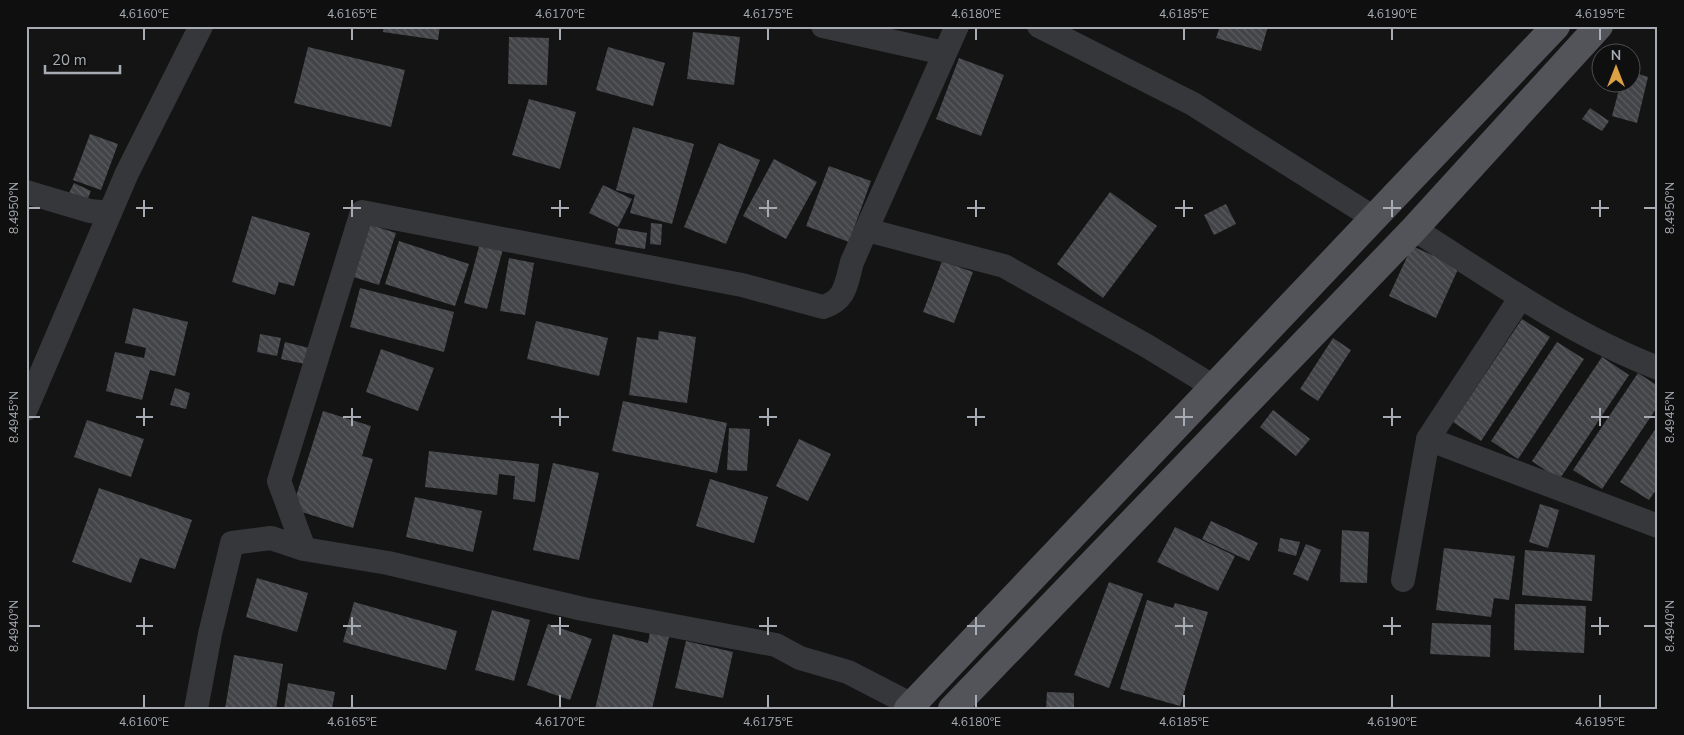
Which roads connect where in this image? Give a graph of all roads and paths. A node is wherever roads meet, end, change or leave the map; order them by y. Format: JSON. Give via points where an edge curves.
{"nodes":[{"id":1,"x":201,"y":26,"type":"edge"},
{"id":2,"x":823,"y":26,"type":"edge"},
{"id":3,"x":957,"y":26,"type":"edge"},
{"id":4,"x":1039,"y":26,"type":"edge"},
{"id":5,"x":1556,"y":26,"type":"edge"},
{"id":6,"x":1599,"y":26,"type":"edge"},
{"id":7,"x":944,"y":52,"type":"junction"},
{"id":8,"x":26,"y":192,"type":"edge"},
{"id":9,"x":110,"y":213,"type":"junction"},
{"id":10,"x":1374,"y":218,"type":"junction"},
{"id":11,"x":1414,"y":229,"type":"junction"},
{"id":12,"x":867,"y":230,"type":"junction"},
{"id":13,"x":1521,"y":297,"type":"junction"},
{"id":14,"x":1658,"y":368,"type":"edge"},
{"id":15,"x":1214,"y":387,"type":"junction"},
{"id":16,"x":26,"y":409,"type":"edge"},
{"id":17,"x":1428,"y":439,"type":"junction"},
{"id":18,"x":1658,"y":526,"type":"edge"},
{"id":19,"x":304,"y":549,"type":"junction"},
{"id":20,"x":1403,"y":580,"type":"dead end"},
{"id":21,"x":910,"y":707,"type":"edge"},
{"id":22,"x":196,"y":709,"type":"edge"},
{"id":23,"x":952,"y":709,"type":"edge"}],
"edges":[{"from":1,"to":9,"type":"street"},
{"from":2,"to":7,"type":"street"},
{"from":3,"to":7,"type":"street"},
{"from":4,"to":10,"type":"street","via":[[1193,104]]},
{"from":5,"to":10,"type":"main road"},
{"from":6,"to":11,"type":"main road"},
{"from":7,"to":12,"type":"street"},
{"from":8,"to":9,"type":"street","via":[[90,211]]},
{"from":9,"to":16,"type":"street"},
{"from":10,"to":15,"type":"main road"},
{"from":11,"to":13,"type":"street"},
{"from":11,"to":23,"type":"main road"},
{"from":12,"to":15,"type":"street","via":[[1004,266]]},
{"from":12,"to":19,"type":"street","via":[[852,262],[843,293],[836,303],[823,306],[742,285],[362,212],[279,481]]},
{"from":13,"to":14,"type":"street","via":[[1627,356]]},
{"from":13,"to":17,"type":"street"},
{"from":15,"to":21,"type":"main road"},
{"from":17,"to":18,"type":"street"},
{"from":17,"to":20,"type":"street"},
{"from":19,"to":21,"type":"street","via":[[388,563],[583,609],[776,645],[800,658],[848,672]]},
{"from":19,"to":22,"type":"street","via":[[271,538],[232,542]]}]}
